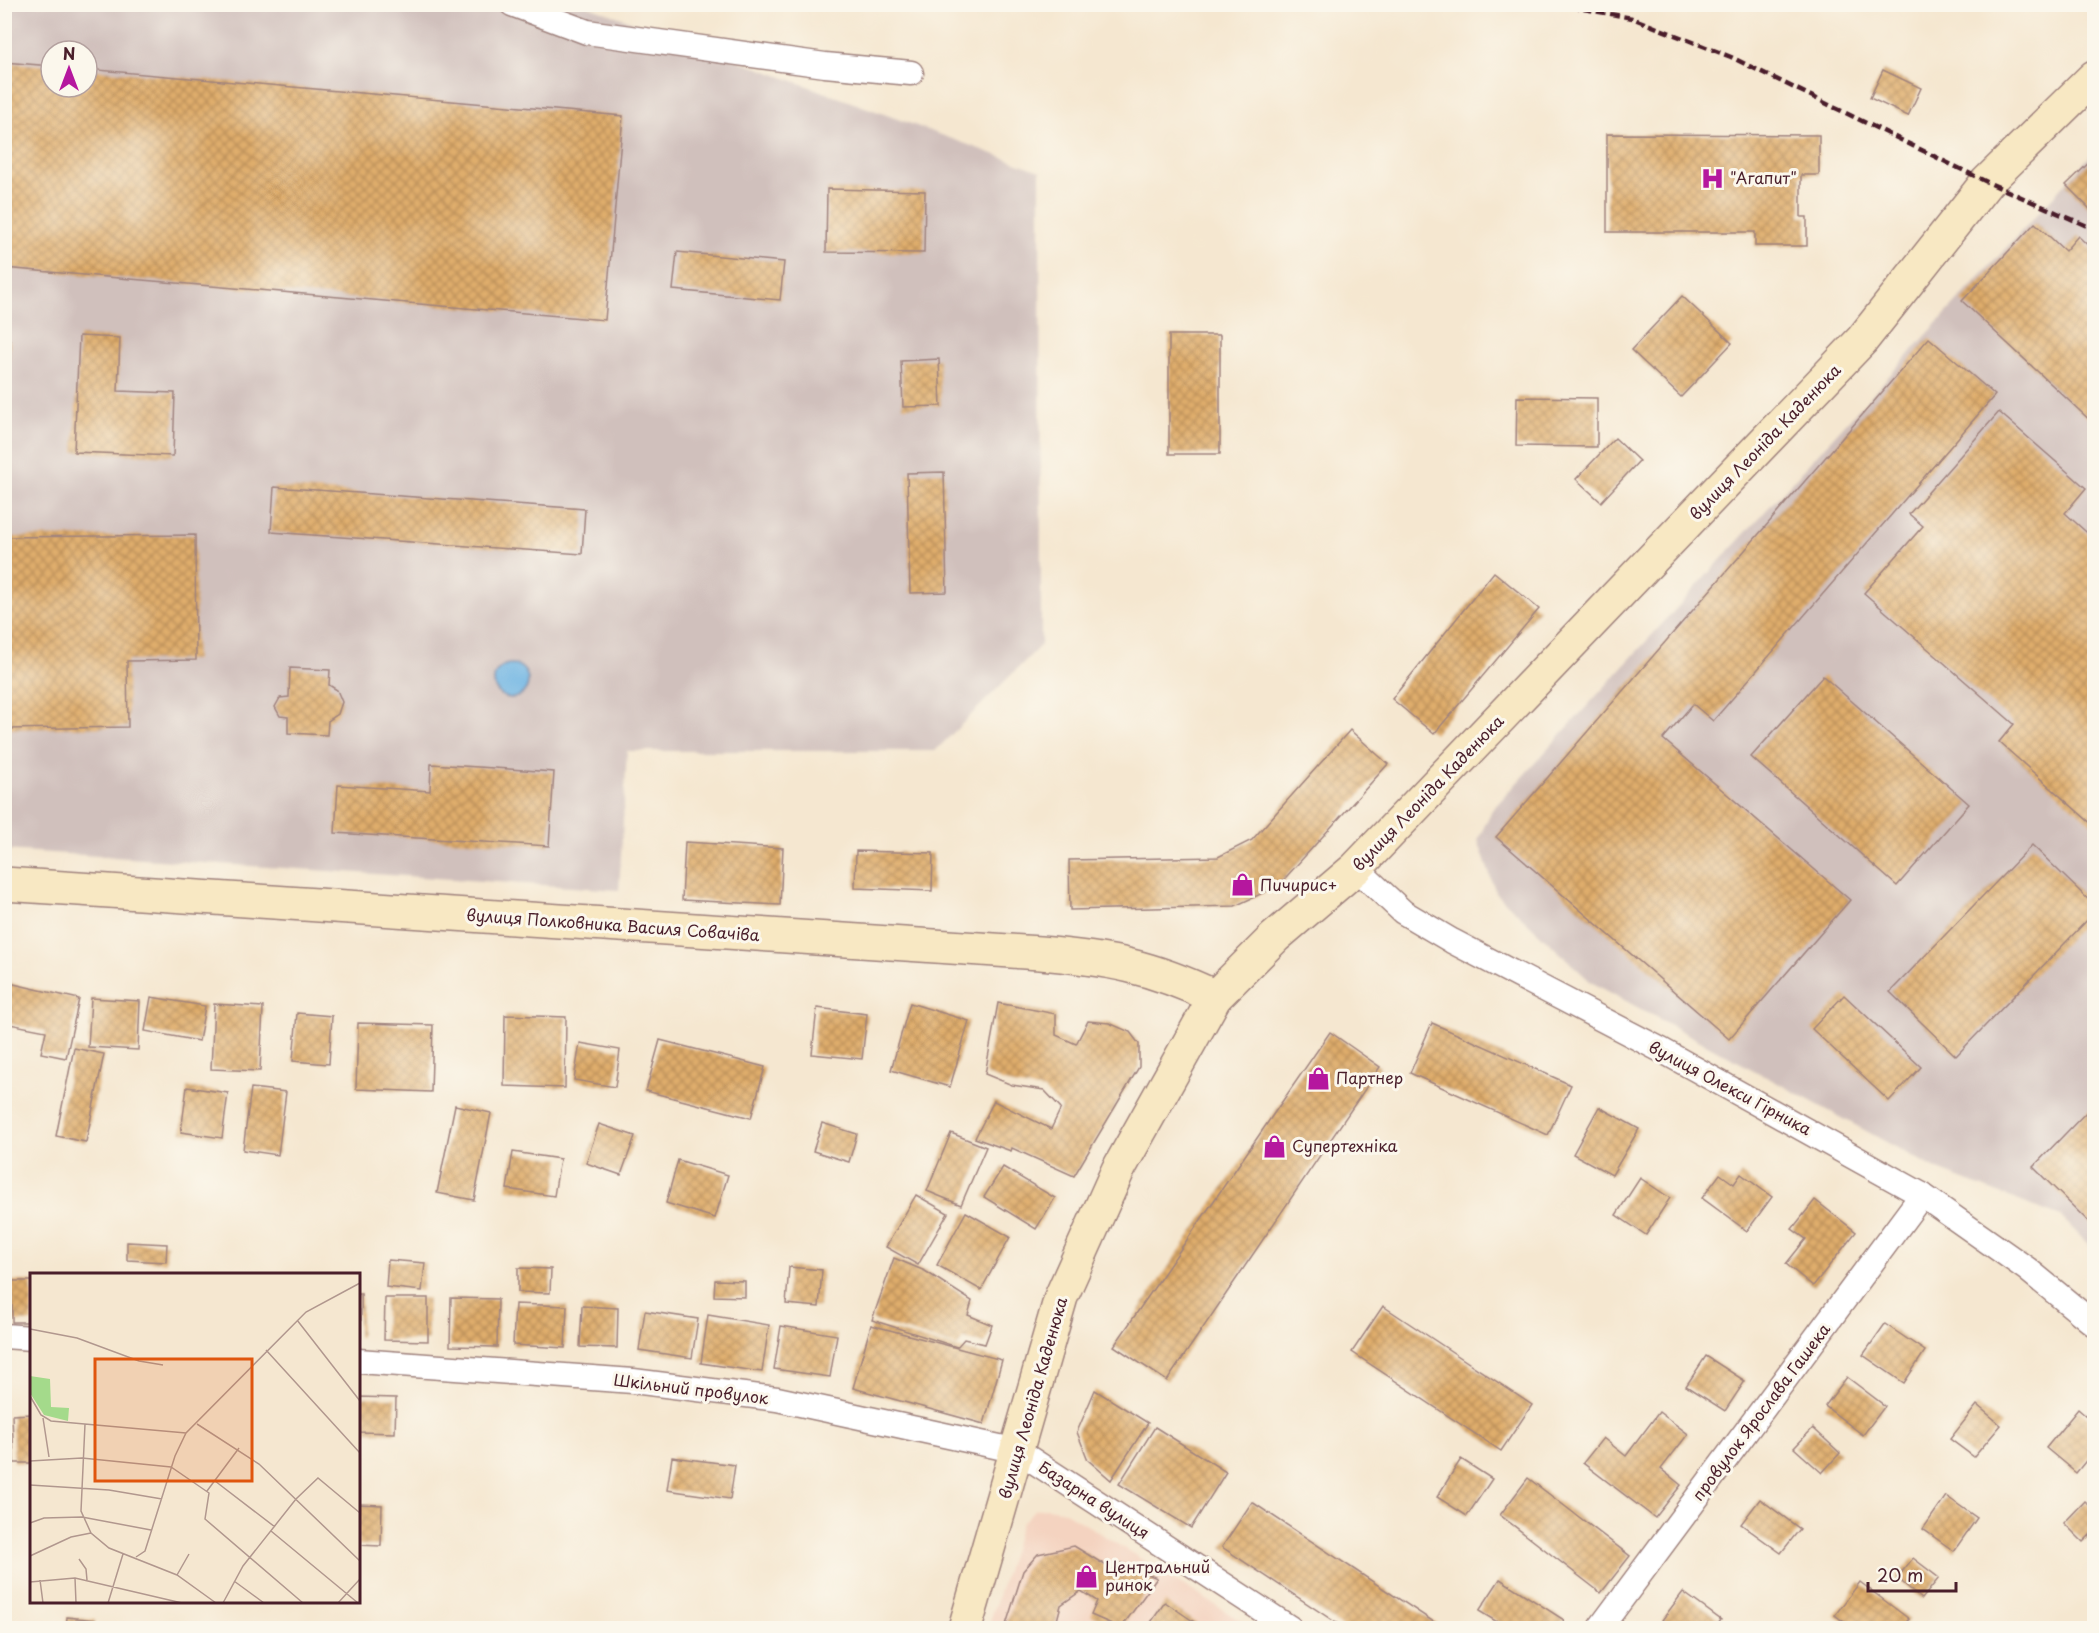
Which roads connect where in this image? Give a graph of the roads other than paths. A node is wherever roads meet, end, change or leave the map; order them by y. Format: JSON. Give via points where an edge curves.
{"nodes":[{"id":1,"x":512,"y":4,"type":"edge"},
{"id":2,"x":911,"y":73,"type":"dead end"},
{"id":3,"x":2094,"y":77,"type":"edge"},
{"id":4,"x":1356,"y":868,"type":"junction"},
{"id":5,"x":4,"y":884,"type":"edge"},
{"id":6,"x":1215,"y":997,"type":"junction"},
{"id":7,"x":1923,"y":1195,"type":"junction"},
{"id":8,"x":2094,"y":1324,"type":"edge"},
{"id":9,"x":4,"y":1336,"type":"edge"},
{"id":10,"x":30,"y":1338,"type":"edge"},
{"id":11,"x":360,"y":1361,"type":"edge"},
{"id":12,"x":1018,"y":1451,"type":"junction"},
{"id":13,"x":965,"y":1629,"type":"edge"},
{"id":14,"x":1290,"y":1629,"type":"edge"},
{"id":15,"x":1600,"y":1629,"type":"edge"}],
"edges":[{"from":1,"to":2,"type":"street","via":[[586,32]]},
{"from":3,"to":4,"type":"street","name":"вулиця Леоніда Каденюка","via":[[1987,182],[1862,340]]},
{"from":4,"to":6,"type":"street","name":"вулиця Леоніда Каденюка","via":[[1275,937]]},
{"from":4,"to":7,"type":"street","name":"вулиця Олекси Гірника","via":[[1403,912],[1452,941],[1674,1057]]},
{"from":5,"to":6,"type":"street","name":"вулиця Полковника Василя Совачіва","via":[[1108,959],[1151,970]]},
{"from":6,"to":12,"type":"street","name":"вулиця Леоніда Каденюка","via":[[1118,1170],[1061,1297]]},
{"from":7,"to":8,"type":"street","name":"вулиця Олекси Гірника","via":[[2027,1269]]},
{"from":7,"to":15,"type":"street","name":"провулок Ярослава Гашека"},
{"from":9,"to":10,"type":"street"},
{"from":11,"to":12,"type":"street","name":"Шкільний провулок","via":[[633,1381],[777,1399]]},
{"from":12,"to":13,"type":"street","name":"вулиця Леоніда Каденюка"},
{"from":12,"to":14,"type":"street","name":"Базарна вулиця"}]}
